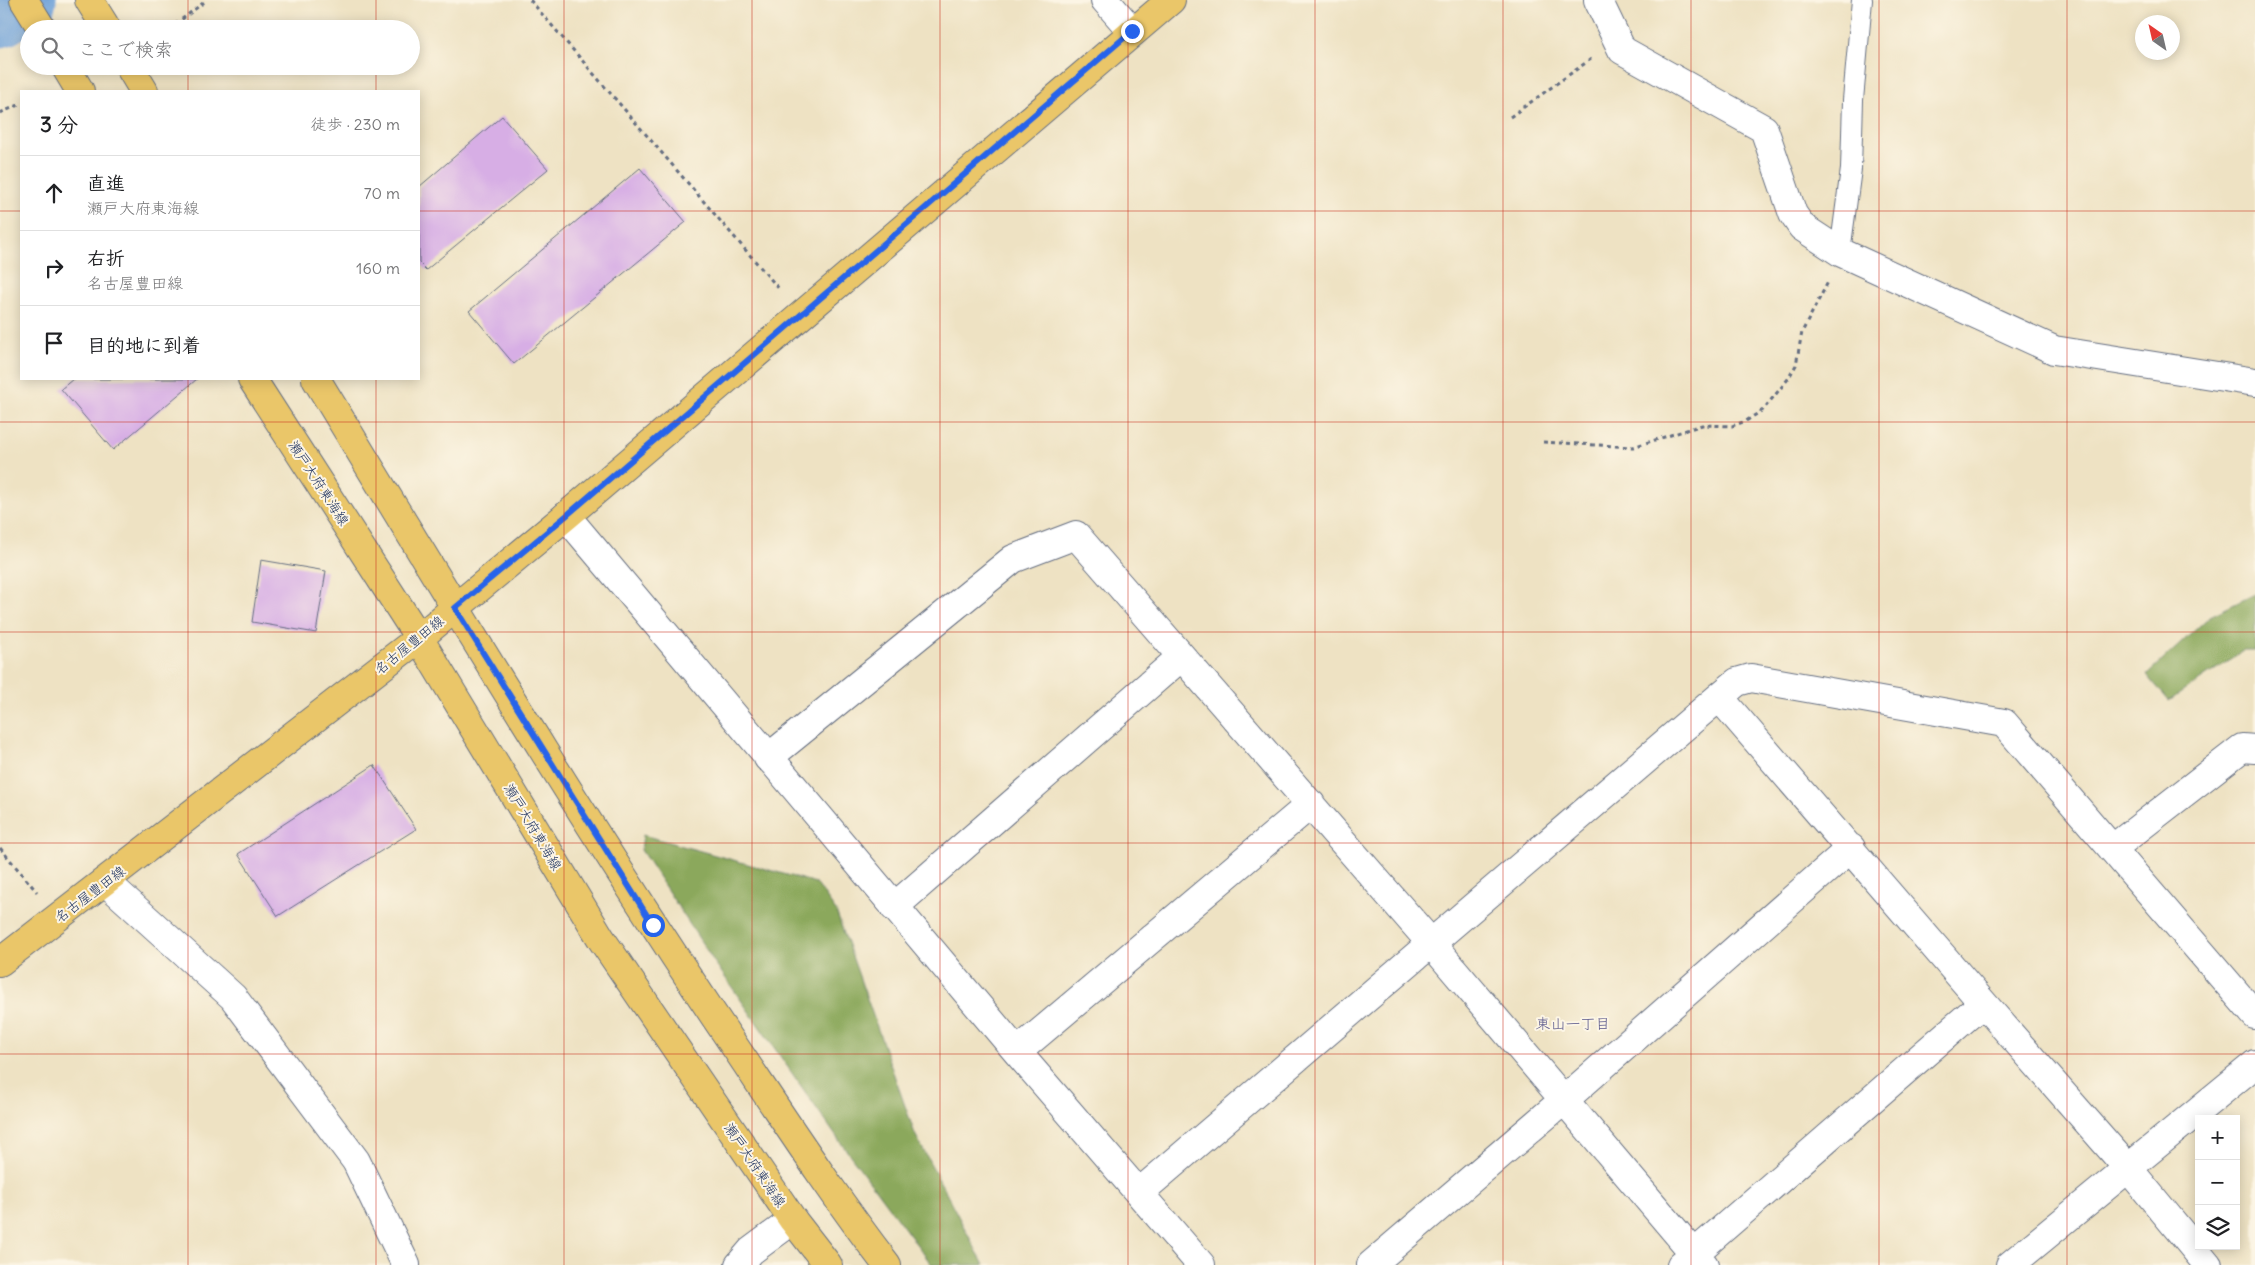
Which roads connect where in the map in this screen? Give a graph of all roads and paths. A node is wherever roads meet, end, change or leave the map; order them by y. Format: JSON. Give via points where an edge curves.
{"nodes":[{"id":1,"x":24,"y":0,"type":"edge"},
{"id":2,"x":89,"y":0,"type":"edge"},
{"id":3,"x":206,"y":0,"type":"edge"},
{"id":4,"x":530,"y":0,"type":"edge"},
{"id":5,"x":1105,"y":0,"type":"edge"},
{"id":6,"x":1171,"y":0,"type":"edge"},
{"id":7,"x":1598,"y":0,"type":"edge"},
{"id":8,"x":1862,"y":0,"type":"edge"},
{"id":9,"x":36,"y":20,"type":"edge"},
{"id":10,"x":102,"y":20,"type":"edge"},
{"id":11,"x":180,"y":20,"type":"edge"},
{"id":12,"x":1132,"y":31,"type":"junction"},
{"id":13,"x":1617,"y":41,"type":"junction"},
{"id":14,"x":70,"y":75,"type":"edge"},
{"id":15,"x":134,"y":75,"type":"edge"},
{"id":16,"x":79,"y":90,"type":"edge"},
{"id":17,"x":143,"y":90,"type":"edge"},
{"id":18,"x":20,"y":104,"type":"edge"},
{"id":19,"x":0,"y":113,"type":"edge"},
{"id":20,"x":1510,"y":117,"type":"dead end"},
{"id":21,"x":1840,"y":252,"type":"junction"},
{"id":22,"x":802,"y":315,"type":"junction"},
{"id":23,"x":253,"y":380,"type":"edge"},
{"id":24,"x":317,"y":380,"type":"edge"},
{"id":25,"x":2255,"y":382,"type":"edge"},
{"id":26,"x":1543,"y":442,"type":"dead end"},
{"id":27,"x":566,"y":516,"type":"junction"},
{"id":28,"x":455,"y":608,"type":"junction"},
{"id":29,"x":419,"y":638,"type":"junction"},
{"id":30,"x":1181,"y":657,"type":"junction"},
{"id":31,"x":1719,"y":697,"type":"junction"},
{"id":32,"x":2255,"y":749,"type":"edge"},
{"id":33,"x":768,"y":758,"type":"junction"},
{"id":34,"x":1311,"y":804,"type":"junction"},
{"id":35,"x":0,"y":848,"type":"edge"},
{"id":36,"x":1851,"y":848,"type":"junction"},
{"id":37,"x":2112,"y":849,"type":"junction"},
{"id":38,"x":106,"y":882,"type":"junction"},
{"id":39,"x":894,"y":907,"type":"junction"},
{"id":40,"x":59,"y":917,"type":"junction"},
{"id":41,"x":1431,"y":944,"type":"junction"},
{"id":42,"x":0,"y":962,"type":"edge"},
{"id":43,"x":1983,"y":1003,"type":"junction"},
{"id":44,"x":2255,"y":1015,"type":"edge"},
{"id":45,"x":1017,"y":1052,"type":"junction"},
{"id":46,"x":2255,"y":1064,"type":"edge"},
{"id":47,"x":1564,"y":1100,"type":"junction"},
{"id":48,"x":2128,"y":1168,"type":"junction"},
{"id":49,"x":1140,"y":1192,"type":"junction"},
{"id":50,"x":793,"y":1220,"type":"junction"},
{"id":51,"x":1693,"y":1261,"type":"edge"},
{"id":52,"x":406,"y":1265,"type":"edge"},
{"id":53,"x":739,"y":1265,"type":"edge"},
{"id":54,"x":828,"y":1265,"type":"edge"},
{"id":55,"x":887,"y":1265,"type":"edge"},
{"id":56,"x":1201,"y":1265,"type":"edge"},
{"id":57,"x":1372,"y":1265,"type":"edge"},
{"id":58,"x":2010,"y":1265,"type":"edge"},
{"id":59,"x":2208,"y":1265,"type":"edge"}],
"edges":[{"from":1,"to":9,"type":"main road"},
{"from":2,"to":10,"type":"main road"},
{"from":3,"to":11,"type":"path"},
{"from":4,"to":22,"type":"path"},
{"from":5,"to":12,"type":"street"},
{"from":6,"to":12,"type":"main road","name":"名古屋豊田線"},
{"from":7,"to":13,"type":"street"},
{"from":8,"to":21,"type":"lane","via":[[1853,100],[1851,170]]},
{"from":12,"to":22,"type":"main road","name":"名古屋豊田線"},
{"from":13,"to":20,"type":"path"},
{"from":13,"to":21,"type":"street","via":[[1622,50],[1764,129],[1793,214],[1802,227]]},
{"from":14,"to":16,"type":"main road"},
{"from":15,"to":17,"type":"main road"},
{"from":18,"to":19,"type":"path"},
{"from":21,"to":25,"type":"street","via":[[2054,350]]},
{"from":21,"to":26,"type":"path","via":[[1802,332],[1796,365],[1763,410],[1746,421],[1732,426],[1702,425],[1633,447]]},
{"from":22,"to":27,"type":"main road","name":"名古屋豊田線"},
{"from":23,"to":29,"type":"main road","name":"瀬戸大府東海線"},
{"from":24,"to":28,"type":"main road"},
{"from":27,"to":28,"type":"main road","name":"名古屋豊田線"},
{"from":27,"to":33,"type":"street"},
{"from":28,"to":29,"type":"main road","name":"名古屋豊田線"},
{"from":28,"to":55,"type":"main road","via":[[653,925],[843,1208]]},
{"from":29,"to":38,"type":"main road","name":"名古屋豊田線"},
{"from":29,"to":50,"type":"main road","name":"瀬戸大府東海線","via":[[602,940]]},
{"from":30,"to":33,"type":"street","via":[[1076,535],[1013,559]]},
{"from":30,"to":34,"type":"street"},
{"from":30,"to":39,"type":"street"},
{"from":31,"to":36,"type":"street"},
{"from":31,"to":37,"type":"street","via":[[1737,682],[1751,678],[2004,723]]},
{"from":31,"to":41,"type":"street"},
{"from":32,"to":37,"type":"street","via":[[2242,748]]},
{"from":33,"to":39,"type":"street"},
{"from":34,"to":41,"type":"street"},
{"from":34,"to":45,"type":"street"},
{"from":35,"to":40,"type":"path"},
{"from":36,"to":43,"type":"street"},
{"from":36,"to":47,"type":"street"},
{"from":37,"to":44,"type":"street"},
{"from":38,"to":40,"type":"main road","name":"名古屋豊田線"},
{"from":38,"to":52,"type":"street","via":[[232,997],[356,1161]]},
{"from":39,"to":45,"type":"street"},
{"from":40,"to":42,"type":"main road","name":"名古屋豊田線"},
{"from":41,"to":47,"type":"street"},
{"from":41,"to":49,"type":"street"},
{"from":43,"to":48,"type":"street"},
{"from":43,"to":51,"type":"street"},
{"from":45,"to":49,"type":"street"},
{"from":46,"to":48,"type":"street"},
{"from":47,"to":51,"type":"street"},
{"from":47,"to":57,"type":"street"},
{"from":48,"to":58,"type":"street"},
{"from":48,"to":59,"type":"street"},
{"from":49,"to":56,"type":"street"},
{"from":50,"to":53,"type":"street","via":[[751,1251]]},
{"from":50,"to":54,"type":"main road","name":"瀬戸大府東海線"}]}
